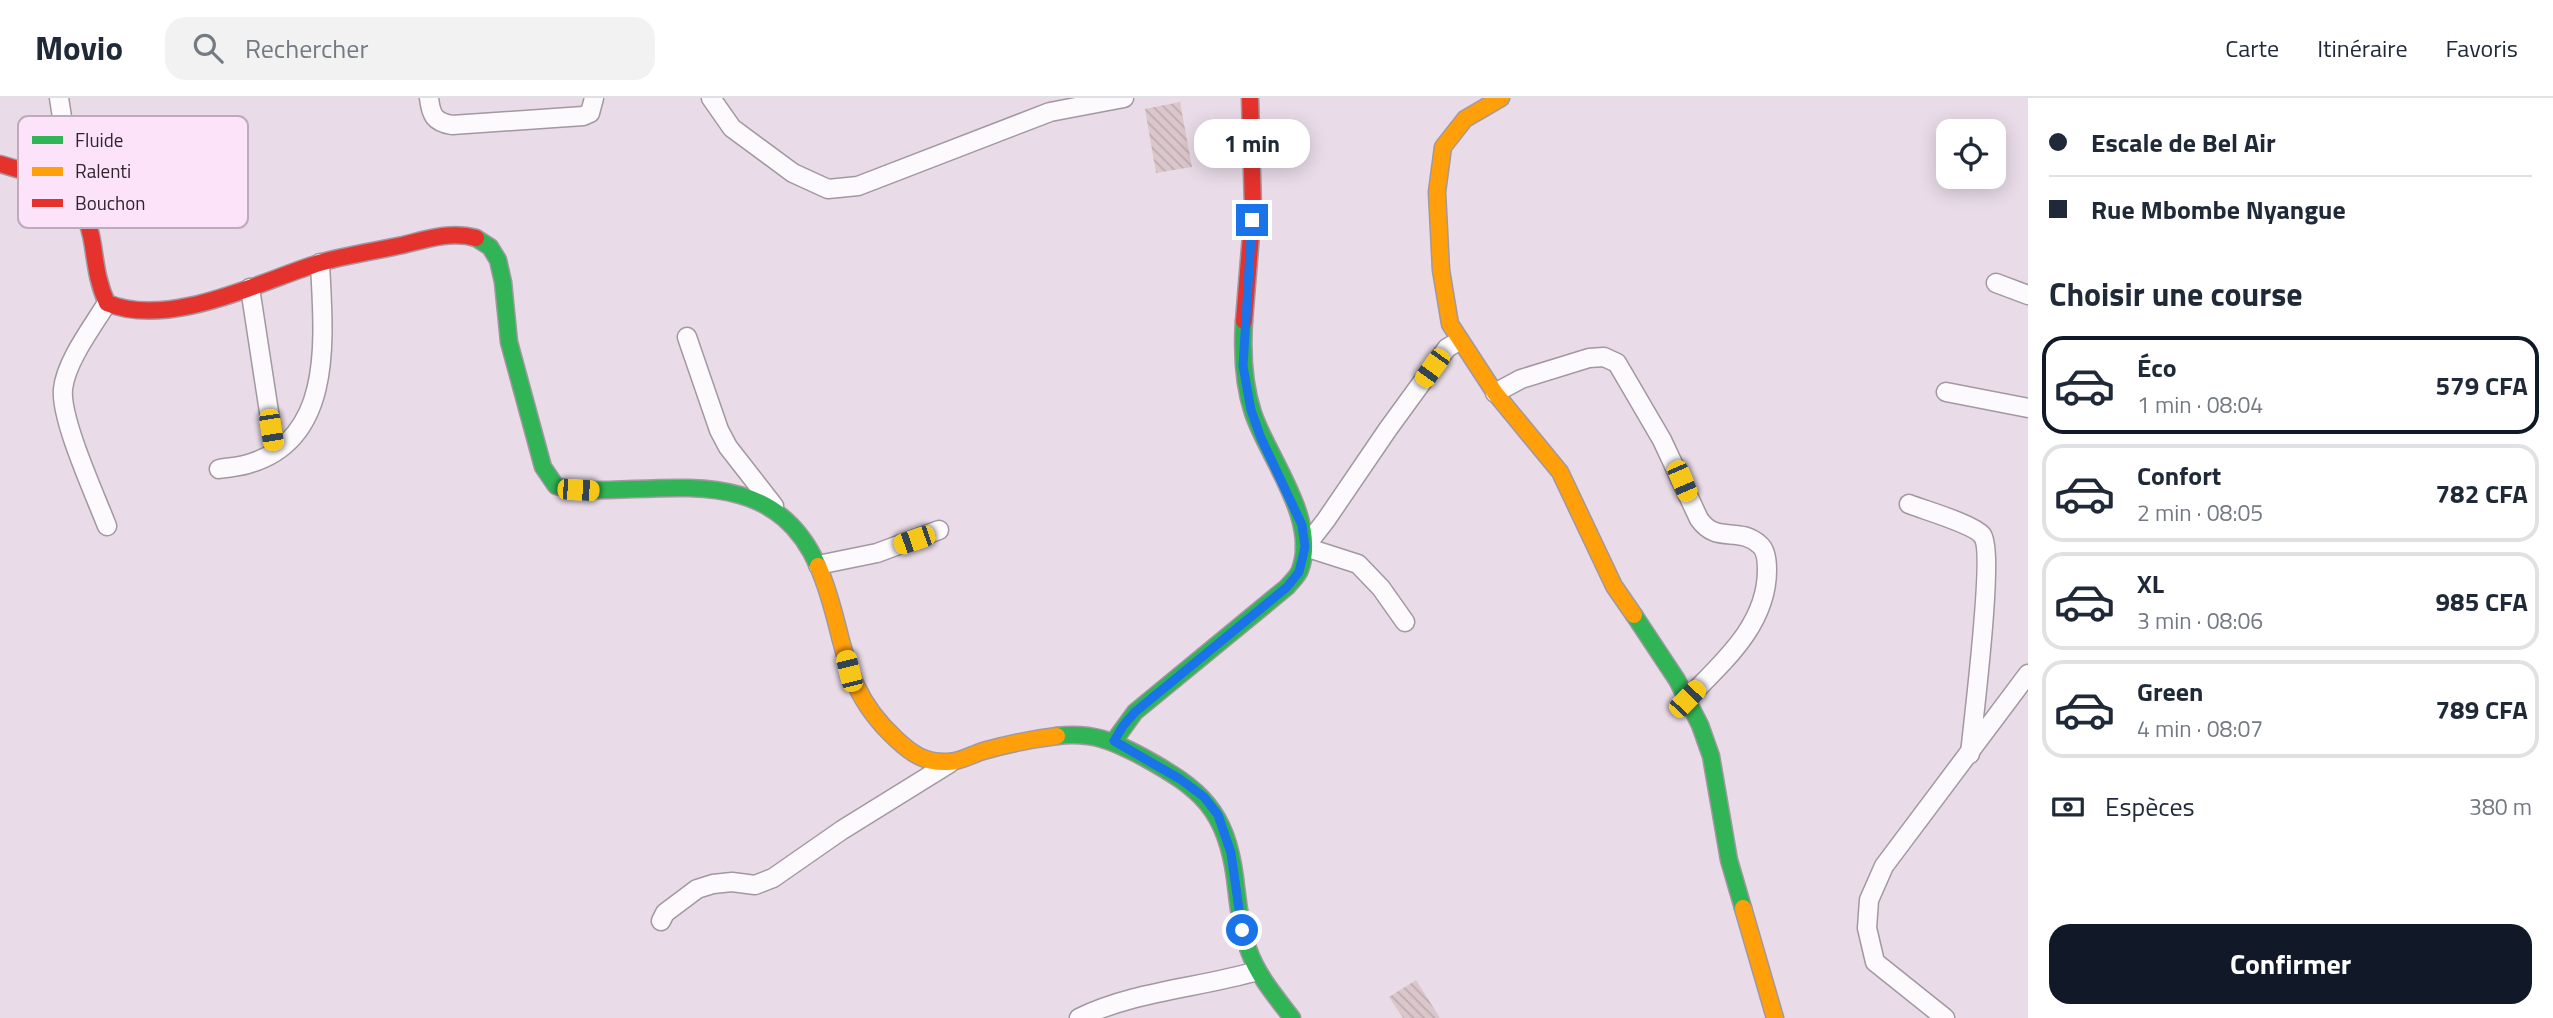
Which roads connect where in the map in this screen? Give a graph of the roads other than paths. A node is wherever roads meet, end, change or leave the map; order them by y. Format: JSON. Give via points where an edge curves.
{"nodes":[{"id":1,"x":59,"y":98,"type":"edge"},
{"id":2,"x":429,"y":98,"type":"edge"},
{"id":3,"x":594,"y":98,"type":"edge"},
{"id":4,"x":711,"y":98,"type":"edge"},
{"id":5,"x":1124,"y":98,"type":"edge"},
{"id":6,"x":1250,"y":98,"type":"edge"},
{"id":7,"x":1502,"y":98,"type":"edge"},
{"id":8,"x":62,"y":116,"type":"edge"},
{"id":9,"x":0,"y":164,"type":"edge"},
{"id":10,"x":18,"y":169,"type":"edge"},
{"id":11,"x":90,"y":228,"type":"edge"},
{"id":12,"x":320,"y":263,"type":"junction"},
{"id":13,"x":1996,"y":283,"type":"dead end"},
{"id":14,"x":250,"y":288,"type":"junction"},
{"id":15,"x":2028,"y":295,"type":"edge"},
{"id":16,"x":107,"y":303,"type":"junction"},
{"id":17,"x":687,"y":337,"type":"dead end"},
{"id":18,"x":1460,"y":341,"type":"junction"},
{"id":19,"x":1946,"y":392,"type":"dead end"},
{"id":20,"x":1495,"y":393,"type":"junction"},
{"id":21,"x":2028,"y":408,"type":"edge"},
{"id":22,"x":275,"y":452,"type":"junction"},
{"id":23,"x":219,"y":469,"type":"dead end"},
{"id":24,"x":1909,"y":504,"type":"dead end"},
{"id":25,"x":779,"y":513,"type":"junction"},
{"id":26,"x":107,"y":526,"type":"dead end"},
{"id":27,"x":939,"y":530,"type":"dead end"},
{"id":28,"x":1305,"y":547,"type":"junction"},
{"id":29,"x":818,"y":565,"type":"junction"},
{"id":30,"x":1405,"y":622,"type":"dead end"},
{"id":31,"x":2028,"y":674,"type":"edge"},
{"id":32,"x":1687,"y":699,"type":"junction"},
{"id":33,"x":1114,"y":741,"type":"junction"},
{"id":34,"x":1970,"y":754,"type":"junction"},
{"id":35,"x":953,"y":762,"type":"junction"},
{"id":36,"x":661,"y":921,"type":"dead end"},
{"id":37,"x":1257,"y":971,"type":"junction"},
{"id":38,"x":1079,"y":1018,"type":"edge"},
{"id":39,"x":1292,"y":1018,"type":"edge"},
{"id":40,"x":1775,"y":1018,"type":"edge"},
{"id":41,"x":1945,"y":1018,"type":"edge"}],
"edges":[{"from":1,"to":8,"type":"street"},
{"from":2,"to":3,"type":"street","via":[[432,115],[440,123],[452,125],[583,116],[590,113]]},
{"from":4,"to":5,"type":"street","via":[[733,128],[793,173],[828,189],[858,186],[1050,111]]},
{"from":6,"to":28,"type":"street","via":[[1253,192],[1243,366],[1251,410],[1302,525]]},
{"from":7,"to":18,"type":"street","via":[[1465,119],[1443,148],[1437,192],[1441,270],[1450,324]]},
{"from":9,"to":10,"type":"street"},
{"from":11,"to":16,"type":"street","via":[[99,287]]},
{"from":12,"to":14,"type":"street"},
{"from":12,"to":22,"type":"street","via":[[320,382],[301,426]]},
{"from":12,"to":25,"type":"street","via":[[451,234],[470,235],[488,244],[496,254],[509,344],[550,483],[593,491],[732,492]]},
{"from":13,"to":15,"type":"street"},
{"from":14,"to":16,"type":"street","via":[[198,304],[151,310]]},
{"from":14,"to":22,"type":"street"},
{"from":16,"to":26,"type":"street","via":[[68,370],[63,389],[65,411]]},
{"from":17,"to":25,"type":"street","via":[[719,430]]},
{"from":18,"to":20,"type":"street"},
{"from":18,"to":28,"type":"street","via":[[1447,348]]},
{"from":19,"to":21,"type":"street"},
{"from":20,"to":32,"type":"street","via":[[1560,472],[1614,586]]},
{"from":20,"to":32,"type":"street","via":[[1521,379],[1589,358],[1604,356],[1617,363],[1705,528],[1752,539],[1762,547],[1767,562],[1763,598],[1746,636]]},
{"from":22,"to":23,"type":"street","via":[[252,463]]},
{"from":24,"to":34,"type":"street","via":[[1973,529],[1983,536],[1987,548]]},
{"from":25,"to":29,"type":"street","via":[[803,538]]},
{"from":27,"to":29,"type":"street","via":[[877,553]]},
{"from":28,"to":30,"type":"street","via":[[1358,564]]},
{"from":28,"to":33,"type":"street","via":[[1299,572],[1287,587],[1135,712]]},
{"from":29,"to":35,"type":"street","via":[[849,671],[865,705],[915,757]]},
{"from":31,"to":34,"type":"street"},
{"from":32,"to":40,"type":"street","via":[[1711,756],[1729,860]]},
{"from":33,"to":35,"type":"street","via":[[1089,735],[1038,739]]},
{"from":33,"to":37,"type":"street","via":[[1180,779],[1218,815],[1231,853],[1242,930]]},
{"from":34,"to":41,"type":"street","via":[[1884,866],[1870,900],[1867,928],[1875,962]]},
{"from":35,"to":36,"type":"street","via":[[774,878],[755,885],[733,882],[696,889]]},
{"from":37,"to":38,"type":"street","via":[[1103,1006]]},
{"from":37,"to":39,"type":"street"}]}
